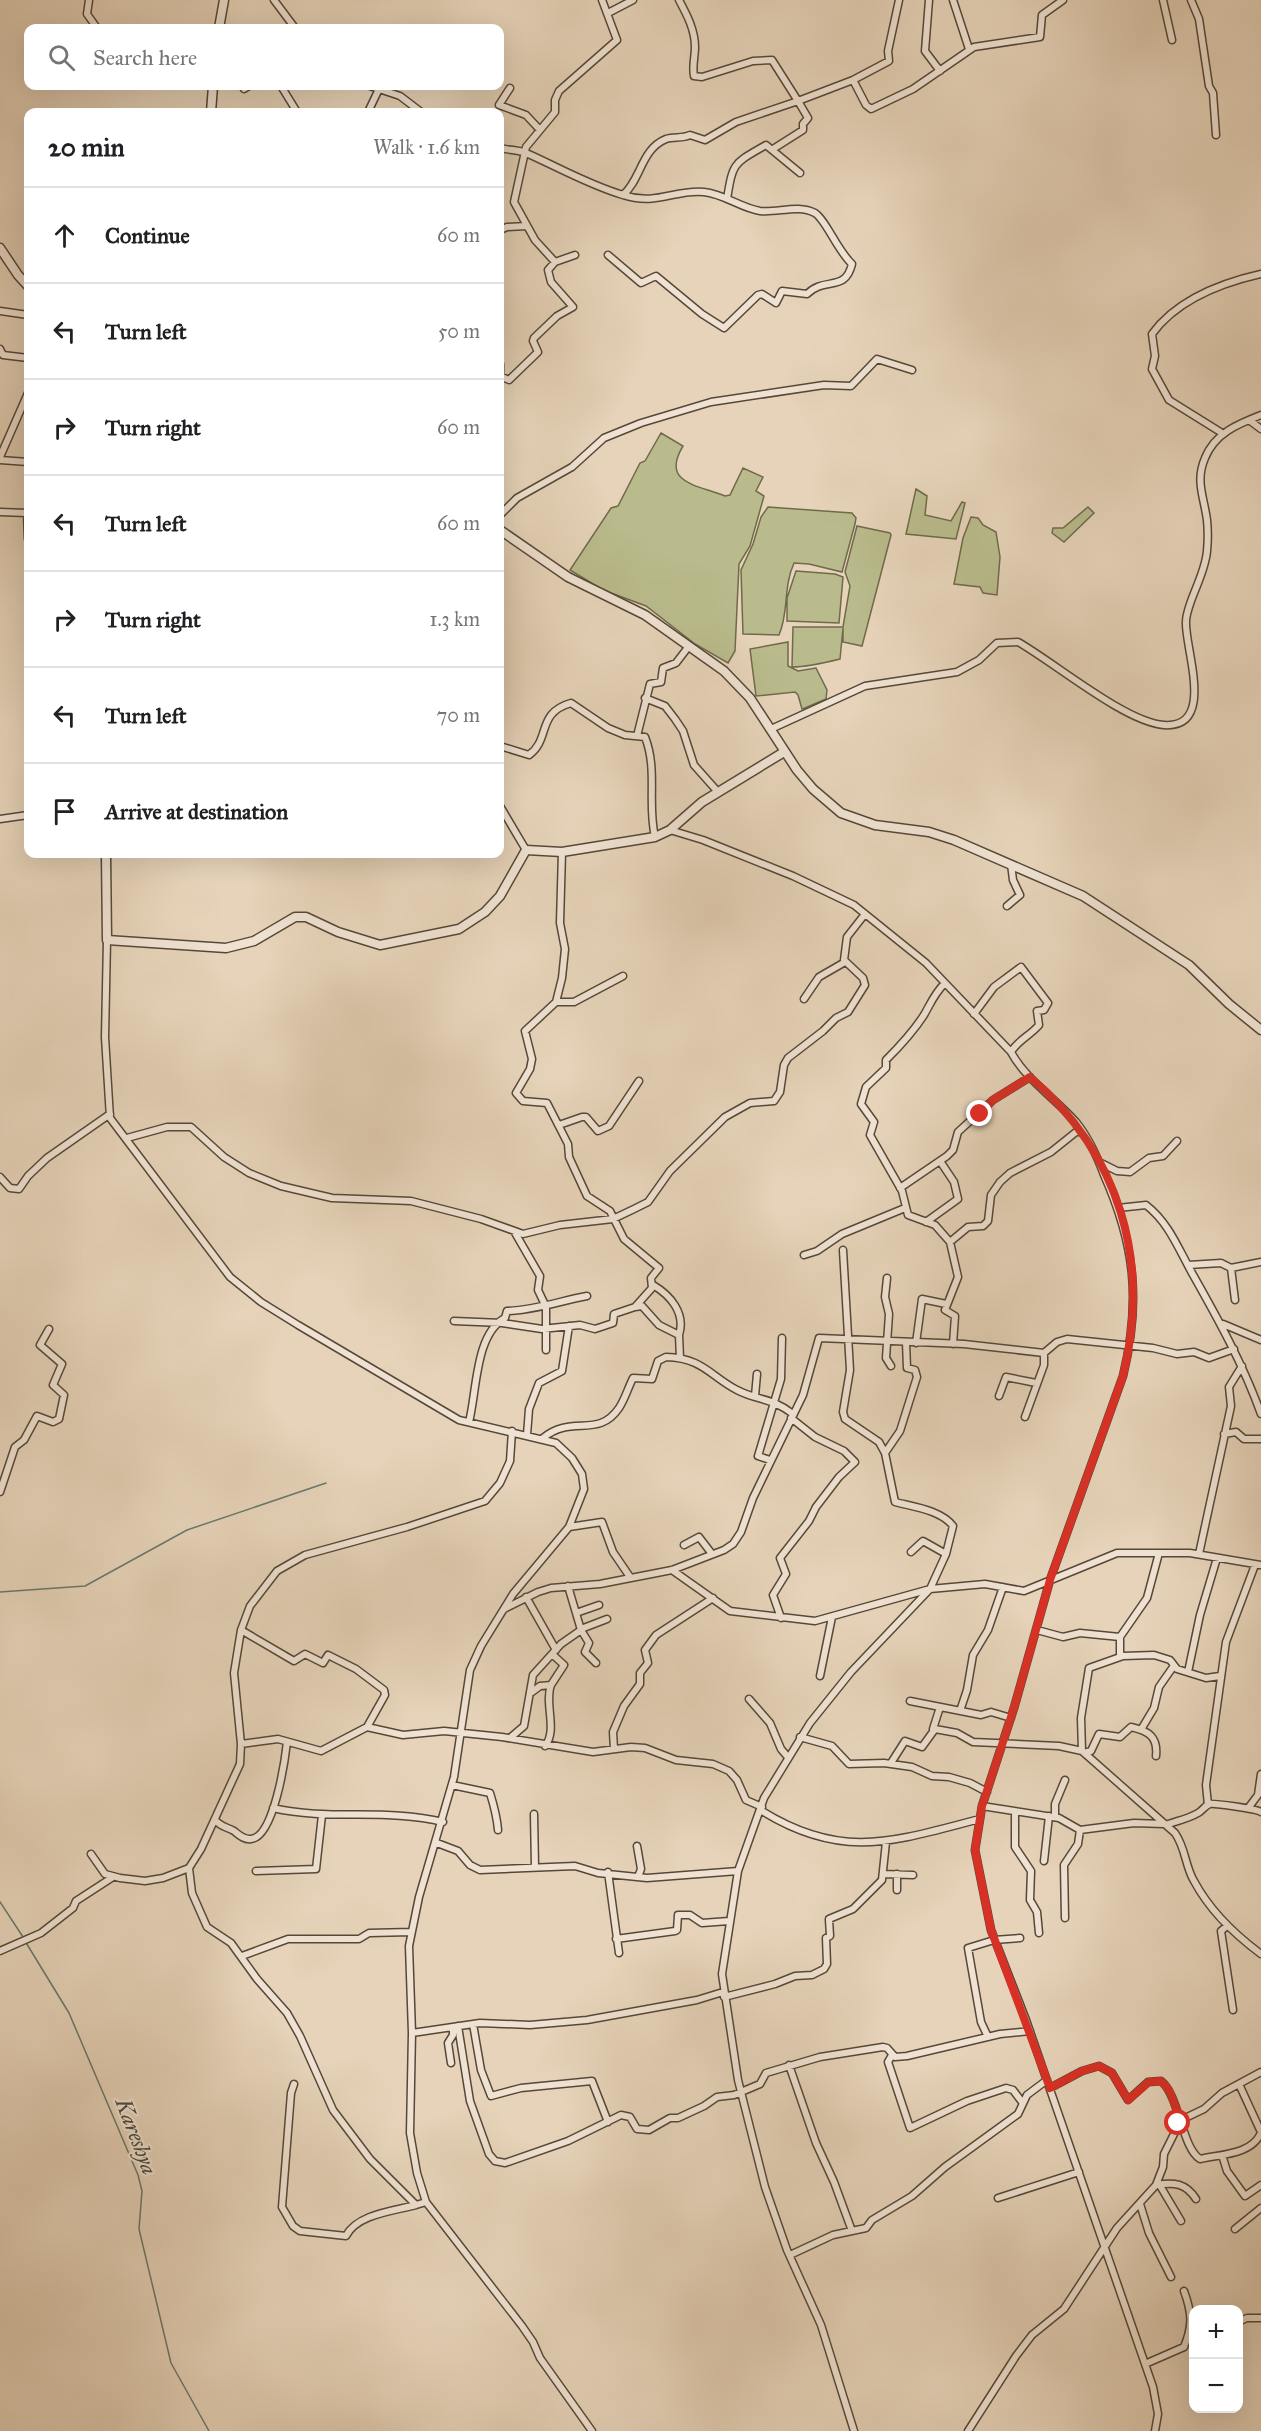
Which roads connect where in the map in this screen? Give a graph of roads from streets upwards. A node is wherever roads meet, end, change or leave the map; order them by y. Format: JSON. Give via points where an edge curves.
{"nodes":[{"id":1,"x":89,"y":0,"type":"edge"},
{"id":2,"x":224,"y":0,"type":"edge"},
{"id":3,"x":274,"y":0,"type":"edge"},
{"id":4,"x":602,"y":0,"type":"edge"},
{"id":5,"x":633,"y":0,"type":"edge"},
{"id":6,"x":679,"y":0,"type":"edge"},
{"id":7,"x":899,"y":0,"type":"edge"},
{"id":8,"x":929,"y":0,"type":"edge"},
{"id":9,"x":952,"y":0,"type":"edge"},
{"id":10,"x":1063,"y":0,"type":"edge"},
{"id":11,"x":1163,"y":0,"type":"edge"},
{"id":12,"x":1191,"y":0,"type":"edge"},
{"id":13,"x":608,"y":13,"type":"junction"},
{"id":14,"x":94,"y":24,"type":"edge"},
{"id":15,"x":220,"y":24,"type":"edge"},
{"id":16,"x":293,"y":24,"type":"edge"},
{"id":17,"x":1172,"y":40,"type":"dead end"},
{"id":18,"x":969,"y":50,"type":"junction"},
{"id":19,"x":940,"y":71,"type":"junction"},
{"id":20,"x":853,"y":80,"type":"junction"},
{"id":21,"x":510,"y":88,"type":"dead end"},
{"id":22,"x":213,"y":90,"type":"edge"},
{"id":23,"x":283,"y":90,"type":"edge"},
{"id":24,"x":379,"y":90,"type":"edge"},
{"id":25,"x":382,"y":90,"type":"edge"},
{"id":26,"x":798,"y":101,"type":"junction"},
{"id":27,"x":211,"y":108,"type":"edge"},
{"id":28,"x":295,"y":108,"type":"edge"},
{"id":29,"x":370,"y":108,"type":"edge"},
{"id":30,"x":416,"y":108,"type":"edge"},
{"id":31,"x":540,"y":130,"type":"junction"},
{"id":32,"x":1216,"y":135,"type":"dead end"},
{"id":33,"x":504,"y":149,"type":"edge"},
{"id":34,"x":773,"y":149,"type":"junction"},
{"id":35,"x":525,"y":152,"type":"junction"},
{"id":36,"x":801,"y":173,"type":"dead end"},
{"id":37,"x":623,"y":195,"type":"junction"},
{"id":38,"x":727,"y":199,"type":"junction"},
{"id":39,"x":527,"y":226,"type":"junction"},
{"id":40,"x":504,"y":228,"type":"edge"},
{"id":41,"x":0,"y":248,"type":"edge"},
{"id":42,"x":575,"y":255,"type":"dead end"},
{"id":43,"x":608,"y":255,"type":"dead end"},
{"id":44,"x":555,"y":262,"type":"junction"},
{"id":45,"x":1261,"y":274,"type":"edge"},
{"id":46,"x":24,"y":282,"type":"edge"},
{"id":47,"x":0,"y":310,"type":"edge"},
{"id":48,"x":24,"y":314,"type":"edge"},
{"id":49,"x":0,"y":349,"type":"edge"},
{"id":50,"x":24,"y":358,"type":"edge"},
{"id":51,"x":912,"y":370,"type":"dead end"},
{"id":52,"x":504,"y":377,"type":"edge"},
{"id":53,"x":24,"y":412,"type":"edge"},
{"id":54,"x":1261,"y":415,"type":"edge"},
{"id":55,"x":1249,"y":420,"type":"junction"},
{"id":56,"x":1261,"y":429,"type":"edge"},
{"id":57,"x":1222,"y":434,"type":"junction"},
{"id":58,"x":0,"y":458,"type":"edge"},
{"id":59,"x":24,"y":461,"type":"edge"},
{"id":60,"x":504,"y":511,"type":"edge"},
{"id":61,"x":0,"y":512,"type":"edge"},
{"id":62,"x":24,"y":513,"type":"edge"},
{"id":63,"x":504,"y":533,"type":"edge"},
{"id":64,"x":689,"y":646,"type":"junction"},
{"id":65,"x":645,"y":698,"type":"junction"},
{"id":66,"x":771,"y":729,"type":"junction"},
{"id":67,"x":636,"y":736,"type":"junction"},
{"id":68,"x":504,"y":747,"type":"edge"},
{"id":69,"x":784,"y":752,"type":"junction"},
{"id":70,"x":718,"y":792,"type":"junction"},
{"id":71,"x":504,"y":813,"type":"edge"},
{"id":72,"x":24,"y":816,"type":"edge"},
{"id":73,"x":0,"y":819,"type":"edge"},
{"id":74,"x":670,"y":830,"type":"junction"},
{"id":75,"x":655,"y":837,"type":"junction"},
{"id":76,"x":526,"y":850,"type":"junction"},
{"id":77,"x":562,"y":852,"type":"junction"},
{"id":78,"x":106,"y":858,"type":"edge"},
{"id":79,"x":1011,"y":864,"type":"junction"},
{"id":80,"x":1007,"y":906,"type":"dead end"},
{"id":81,"x":865,"y":914,"type":"junction"},
{"id":82,"x":107,"y":940,"type":"junction"},
{"id":83,"x":845,"y":962,"type":"junction"},
{"id":84,"x":623,"y":976,"type":"dead end"},
{"id":85,"x":945,"y":983,"type":"junction"},
{"id":86,"x":804,"y":999,"type":"dead end"},
{"id":87,"x":556,"y":1002,"type":"junction"},
{"id":88,"x":974,"y":1014,"type":"junction"},
{"id":89,"x":1261,"y":1030,"type":"edge"},
{"id":90,"x":1011,"y":1052,"type":"junction"},
{"id":91,"x":1030,"y":1077,"type":"junction"},
{"id":92,"x":639,"y":1081,"type":"dead end"},
{"id":93,"x":110,"y":1114,"type":"junction"},
{"id":94,"x":559,"y":1125,"type":"junction"},
{"id":95,"x":1083,"y":1132,"type":"junction"},
{"id":96,"x":127,"y":1138,"type":"junction"},
{"id":97,"x":1177,"y":1141,"type":"dead end"},
{"id":98,"x":940,"y":1161,"type":"junction"},
{"id":99,"x":1099,"y":1162,"type":"junction"},
{"id":100,"x":0,"y":1177,"type":"edge"},
{"id":101,"x":900,"y":1188,"type":"junction"},
{"id":102,"x":905,"y":1208,"type":"junction"},
{"id":103,"x":1118,"y":1208,"type":"junction"},
{"id":104,"x":613,"y":1218,"type":"junction"},
{"id":105,"x":926,"y":1222,"type":"junction"},
{"id":106,"x":514,"y":1231,"type":"junction"},
{"id":107,"x":950,"y":1242,"type":"junction"},
{"id":108,"x":843,"y":1250,"type":"dead end"},
{"id":109,"x":804,"y":1255,"type":"dead end"},
{"id":110,"x":1261,"y":1262,"type":"edge"},
{"id":111,"x":1188,"y":1265,"type":"junction"},
{"id":112,"x":1231,"y":1268,"type":"junction"},
{"id":113,"x":886,"y":1278,"type":"dead end"},
{"id":114,"x":653,"y":1285,"type":"junction"},
{"id":115,"x":587,"y":1296,"type":"dead end"},
{"id":116,"x":1235,"y":1300,"type":"dead end"},
{"id":117,"x":946,"y":1304,"type":"junction"},
{"id":118,"x":546,"y":1307,"type":"junction"},
{"id":119,"x":635,"y":1307,"type":"junction"},
{"id":120,"x":454,"y":1321,"type":"dead end"},
{"id":121,"x":495,"y":1323,"type":"junction"},
{"id":122,"x":1222,"y":1324,"type":"junction"},
{"id":123,"x":569,"y":1326,"type":"junction"},
{"id":124,"x":50,"y":1329,"type":"dead end"},
{"id":125,"x":545,"y":1329,"type":"junction"},
{"id":126,"x":679,"y":1335,"type":"junction"},
{"id":127,"x":782,"y":1338,"type":"dead end"},
{"id":128,"x":850,"y":1339,"type":"junction"},
{"id":129,"x":1261,"y":1340,"type":"edge"},
{"id":130,"x":886,"y":1341,"type":"junction"},
{"id":131,"x":906,"y":1342,"type":"junction"},
{"id":132,"x":916,"y":1343,"type":"junction"},
{"id":133,"x":953,"y":1344,"type":"junction"},
{"id":134,"x":1130,"y":1347,"type":"junction"},
{"id":135,"x":1234,"y":1349,"type":"junction"},
{"id":136,"x":546,"y":1350,"type":"dead end"},
{"id":137,"x":1044,"y":1353,"type":"junction"},
{"id":138,"x":680,"y":1358,"type":"junction"},
{"id":139,"x":891,"y":1366,"type":"dead end"},
{"id":140,"x":1242,"y":1366,"type":"junction"},
{"id":141,"x":757,"y":1374,"type":"dead end"},
{"id":142,"x":1036,"y":1383,"type":"junction"},
{"id":143,"x":755,"y":1396,"type":"junction"},
{"id":144,"x":999,"y":1396,"type":"dead end"},
{"id":145,"x":776,"y":1402,"type":"junction"},
{"id":146,"x":1261,"y":1414,"type":"edge"},
{"id":147,"x":792,"y":1416,"type":"junction"},
{"id":148,"x":1025,"y":1418,"type":"dead end"},
{"id":149,"x":469,"y":1422,"type":"junction"},
{"id":150,"x":512,"y":1431,"type":"junction"},
{"id":151,"x":1224,"y":1434,"type":"junction"},
{"id":152,"x":527,"y":1435,"type":"junction"},
{"id":153,"x":543,"y":1438,"type":"junction"},
{"id":154,"x":1261,"y":1439,"type":"edge"},
{"id":155,"x":885,"y":1453,"type":"junction"},
{"id":156,"x":770,"y":1461,"type":"junction"},
{"id":157,"x":0,"y":1492,"type":"edge"},
{"id":158,"x":569,"y":1527,"type":"junction"},
{"id":159,"x":684,"y":1545,"type":"dead end"},
{"id":160,"x":911,"y":1552,"type":"dead end"},
{"id":161,"x":1159,"y":1553,"type":"junction"},
{"id":162,"x":712,"y":1554,"type":"junction"},
{"id":163,"x":946,"y":1554,"type":"junction"},
{"id":164,"x":1199,"y":1554,"type":"junction"},
{"id":165,"x":1217,"y":1558,"type":"junction"},
{"id":166,"x":1258,"y":1565,"type":"edge"},
{"id":167,"x":672,"y":1570,"type":"junction"},
{"id":168,"x":630,"y":1577,"type":"junction"},
{"id":169,"x":1050,"y":1580,"type":"junction"},
{"id":170,"x":568,"y":1586,"type":"junction"},
{"id":171,"x":1003,"y":1587,"type":"junction"},
{"id":172,"x":930,"y":1589,"type":"junction"},
{"id":173,"x":526,"y":1597,"type":"junction"},
{"id":174,"x":713,"y":1598,"type":"junction"},
{"id":175,"x":599,"y":1605,"type":"dead end"},
{"id":176,"x":502,"y":1610,"type":"junction"},
{"id":177,"x":576,"y":1613,"type":"junction"},
{"id":178,"x":832,"y":1617,"type":"junction"},
{"id":179,"x":781,"y":1618,"type":"junction"},
{"id":180,"x":607,"y":1619,"type":"dead end"},
{"id":181,"x":241,"y":1630,"type":"junction"},
{"id":182,"x":581,"y":1630,"type":"junction"},
{"id":183,"x":1036,"y":1630,"type":"junction"},
{"id":184,"x":1120,"y":1637,"type":"junction"},
{"id":185,"x":554,"y":1652,"type":"junction"},
{"id":186,"x":1123,"y":1656,"type":"junction"},
{"id":187,"x":596,"y":1663,"type":"dead end"},
{"id":188,"x":1173,"y":1667,"type":"junction"},
{"id":189,"x":1188,"y":1672,"type":"junction"},
{"id":190,"x":820,"y":1676,"type":"dead end"},
{"id":191,"x":1220,"y":1676,"type":"junction"},
{"id":192,"x":551,"y":1685,"type":"junction"},
{"id":193,"x":532,"y":1692,"type":"junction"},
{"id":194,"x":749,"y":1699,"type":"dead end"},
{"id":195,"x":910,"y":1701,"type":"dead end"},
{"id":196,"x":940,"y":1707,"type":"junction"},
{"id":197,"x":960,"y":1711,"type":"junction"},
{"id":198,"x":1011,"y":1718,"type":"junction"},
{"id":199,"x":367,"y":1727,"type":"junction"},
{"id":200,"x":1142,"y":1728,"type":"junction"},
{"id":201,"x":933,"y":1729,"type":"junction"},
{"id":202,"x":462,"y":1735,"type":"junction"},
{"id":203,"x":800,"y":1737,"type":"junction"},
{"id":204,"x":510,"y":1738,"type":"junction"},
{"id":205,"x":287,"y":1742,"type":"junction"},
{"id":206,"x":241,"y":1744,"type":"junction"},
{"id":207,"x":1001,"y":1744,"type":"junction"},
{"id":208,"x":546,"y":1746,"type":"junction"},
{"id":209,"x":614,"y":1749,"type":"junction"},
{"id":210,"x":1083,"y":1752,"type":"junction"},
{"id":211,"x":787,"y":1756,"type":"junction"},
{"id":212,"x":1156,"y":1756,"type":"dead end"},
{"id":213,"x":891,"y":1763,"type":"junction"},
{"id":214,"x":1261,"y":1774,"type":"edge"},
{"id":215,"x":1065,"y":1780,"type":"dead end"},
{"id":216,"x":453,"y":1785,"type":"junction"},
{"id":217,"x":987,"y":1792,"type":"junction"},
{"id":218,"x":1208,"y":1805,"type":"junction"},
{"id":219,"x":982,"y":1806,"type":"junction"},
{"id":220,"x":273,"y":1808,"type":"junction"},
{"id":221,"x":1249,"y":1808,"type":"junction"},
{"id":222,"x":762,"y":1809,"type":"junction"},
{"id":223,"x":1261,"y":1812,"type":"edge"},
{"id":224,"x":534,"y":1814,"type":"dead end"},
{"id":225,"x":1015,"y":1814,"type":"junction"},
{"id":226,"x":322,"y":1815,"type":"junction"},
{"id":227,"x":1052,"y":1817,"type":"junction"},
{"id":228,"x":980,"y":1819,"type":"junction"},
{"id":229,"x":215,"y":1820,"type":"junction"},
{"id":230,"x":443,"y":1822,"type":"junction"},
{"id":231,"x":1165,"y":1824,"type":"junction"},
{"id":232,"x":498,"y":1830,"type":"dead end"},
{"id":233,"x":1080,"y":1830,"type":"junction"},
{"id":234,"x":886,"y":1842,"type":"junction"},
{"id":235,"x":437,"y":1843,"type":"junction"},
{"id":236,"x":637,"y":1846,"type":"dead end"},
{"id":237,"x":91,"y":1854,"type":"dead end"},
{"id":238,"x":1044,"y":1861,"type":"dead end"},
{"id":239,"x":535,"y":1867,"type":"junction"},
{"id":240,"x":189,"y":1868,"type":"junction"},
{"id":241,"x":256,"y":1871,"type":"dead end"},
{"id":242,"x":738,"y":1871,"type":"junction"},
{"id":243,"x":608,"y":1872,"type":"junction"},
{"id":244,"x":883,"y":1874,"type":"junction"},
{"id":245,"x":897,"y":1874,"type":"junction"},
{"id":246,"x":913,"y":1875,"type":"dead end"},
{"id":247,"x":113,"y":1877,"type":"junction"},
{"id":248,"x":639,"y":1877,"type":"junction"},
{"id":249,"x":897,"y":1890,"type":"dead end"},
{"id":250,"x":1065,"y":1917,"type":"dead end"},
{"id":251,"x":729,"y":1921,"type":"junction"},
{"id":252,"x":1227,"y":1926,"type":"junction"},
{"id":253,"x":411,"y":1932,"type":"junction"},
{"id":254,"x":1038,"y":1933,"type":"dead end"},
{"id":255,"x":1020,"y":1938,"type":"dead end"},
{"id":256,"x":616,"y":1939,"type":"junction"},
{"id":257,"x":994,"y":1940,"type":"junction"},
{"id":258,"x":0,"y":1951,"type":"edge"},
{"id":259,"x":619,"y":1953,"type":"dead end"},
{"id":260,"x":1261,"y":1954,"type":"edge"},
{"id":261,"x":242,"y":1956,"type":"junction"},
{"id":262,"x":723,"y":1994,"type":"junction"},
{"id":263,"x":1233,"y":2010,"type":"dead end"},
{"id":264,"x":473,"y":2024,"type":"junction"},
{"id":265,"x":456,"y":2026,"type":"junction"},
{"id":266,"x":1030,"y":2031,"type":"junction"},
{"id":267,"x":412,"y":2033,"type":"junction"},
{"id":268,"x":988,"y":2037,"type":"junction"},
{"id":269,"x":892,"y":2055,"type":"junction"},
{"id":270,"x":452,"y":2062,"type":"dead end"},
{"id":271,"x":789,"y":2065,"type":"junction"},
{"id":272,"x":1261,"y":2072,"type":"edge"},
{"id":273,"x":1047,"y":2080,"type":"junction"},
{"id":274,"x":294,"y":2084,"type":"dead end"},
{"id":275,"x":1239,"y":2084,"type":"junction"},
{"id":276,"x":1050,"y":2088,"type":"junction"},
{"id":277,"x":742,"y":2091,"type":"junction"},
{"id":278,"x":1022,"y":2102,"type":"junction"},
{"id":279,"x":1181,"y":2120,"type":"junction"},
{"id":280,"x":608,"y":2122,"type":"junction"},
{"id":281,"x":1261,"y":2132,"type":"edge"},
{"id":282,"x":1222,"y":2155,"type":"junction"},
{"id":283,"x":1079,"y":2172,"type":"junction"},
{"id":284,"x":1158,"y":2184,"type":"junction"},
{"id":285,"x":1261,"y":2185,"type":"edge"},
{"id":286,"x":998,"y":2198,"type":"dead end"},
{"id":287,"x":1196,"y":2199,"type":"dead end"},
{"id":288,"x":426,"y":2202,"type":"junction"},
{"id":289,"x":1140,"y":2204,"type":"junction"},
{"id":290,"x":416,"y":2205,"type":"junction"},
{"id":291,"x":1261,"y":2208,"type":"edge"},
{"id":292,"x":1181,"y":2221,"type":"dead end"},
{"id":293,"x":1235,"y":2229,"type":"dead end"},
{"id":294,"x":852,"y":2231,"type":"junction"},
{"id":295,"x":1105,"y":2248,"type":"junction"},
{"id":296,"x":790,"y":2255,"type":"junction"},
{"id":297,"x":1172,"y":2277,"type":"dead end"},
{"id":298,"x":1184,"y":2291,"type":"dead end"},
{"id":299,"x":1189,"y":2305,"type":"edge"},
{"id":300,"x":1261,"y":2318,"type":"edge"},
{"id":301,"x":1243,"y":2320,"type":"edge"},
{"id":302,"x":1189,"y":2336,"type":"edge"},
{"id":303,"x":1145,"y":2364,"type":"junction"},
{"id":304,"x":592,"y":2431,"type":"edge"},
{"id":305,"x":854,"y":2431,"type":"edge"},
{"id":306,"x":968,"y":2431,"type":"edge"},
{"id":307,"x":1155,"y":2431,"type":"edge"}],
"edges":[{"from":1,"to":14,"type":"street","via":[[87,14]]},
{"from":2,"to":15,"type":"street"},
{"from":3,"to":16,"type":"street"},
{"from":4,"to":13,"type":"street"},
{"from":5,"to":13,"type":"street"},
{"from":6,"to":26,"type":"street","via":[[692,26],[694,76],[772,60]]},
{"from":7,"to":20,"type":"street","via":[[889,61]]},
{"from":8,"to":19,"type":"street","via":[[925,51]]},
{"from":9,"to":18,"type":"street"},
{"from":10,"to":18,"type":"street","via":[[1042,15],[1040,37]]},
{"from":11,"to":17,"type":"street"},
{"from":12,"to":32,"type":"street","via":[[1213,93]]},
{"from":13,"to":31,"type":"street","via":[[617,40],[559,91],[555,112]]},
{"from":18,"to":19,"type":"street"},
{"from":19,"to":20,"type":"street","via":[[871,109]]},
{"from":20,"to":26,"type":"street"},
{"from":21,"to":31,"type":"street","via":[[499,105],[526,114]]},
{"from":22,"to":27,"type":"street"},
{"from":23,"to":28,"type":"street"},
{"from":24,"to":29,"type":"street"},
{"from":25,"to":30,"type":"street","via":[[400,96]]},
{"from":26,"to":34,"type":"street","via":[[808,118],[803,130]]},
{"from":26,"to":37,"type":"street","via":[[736,122],[705,140],[690,135],[667,138],[640,164]]},
{"from":31,"to":35,"type":"street"},
{"from":33,"to":35,"type":"street"},
{"from":34,"to":36,"type":"street"},
{"from":34,"to":38,"type":"street","via":[[766,145],[735,165],[730,172]]},
{"from":35,"to":37,"type":"street"},
{"from":35,"to":39,"type":"street","via":[[514,201]]},
{"from":37,"to":38,"type":"street","via":[[658,200],[697,191]]},
{"from":38,"to":43,"type":"street","via":[[760,210],[801,209],[814,213],[824,220],[837,248],[852,264],[850,275],[844,281],[817,285],[807,294],[782,291],[776,303],[758,295],[724,328],[657,276],[641,283]]},
{"from":39,"to":40,"type":"street"},
{"from":39,"to":44,"type":"street"},
{"from":41,"to":46,"type":"street"},
{"from":42,"to":44,"type":"street"},
{"from":44,"to":52,"type":"street","via":[[548,270],[551,282],[573,307],[534,338],[538,352],[509,380]]},
{"from":45,"to":57,"type":"street","via":[[1228,283],[1189,301],[1152,333],[1152,369],[1168,400]]},
{"from":47,"to":48,"type":"street"},
{"from":49,"to":50,"type":"street","via":[[3,355]]},
{"from":51,"to":60,"type":"street","via":[[877,359],[851,386],[824,385],[711,402],[641,423],[604,438],[572,467],[517,498]]},
{"from":53,"to":58,"type":"street"},
{"from":54,"to":55,"type":"street"},
{"from":55,"to":56,"type":"street"},
{"from":55,"to":57,"type":"street"},
{"from":57,"to":66,"type":"street","via":[[1206,455],[1200,473],[1207,518],[1207,552],[1186,620],[1194,686],[1193,704],[1185,720],[1162,725],[1134,714],[1036,652],[1007,641],[997,643],[957,672],[865,686]]},
{"from":58,"to":59,"type":"street"},
{"from":61,"to":62,"type":"street"},
{"from":63,"to":64,"type":"street","via":[[568,577],[645,615]]},
{"from":64,"to":65,"type":"street","via":[[676,663],[663,668],[662,681],[651,682]]},
{"from":64,"to":66,"type":"street","via":[[740,685]]},
{"from":65,"to":67,"type":"street"},
{"from":65,"to":70,"type":"street","via":[[665,706],[683,730],[694,765]]},
{"from":66,"to":69,"type":"street"},
{"from":67,"to":68,"type":"street","via":[[608,728],[568,703],[549,716],[539,746],[529,755]]},
{"from":67,"to":75,"type":"street","via":[[645,737],[653,769]]},
{"from":69,"to":70,"type":"street"},
{"from":69,"to":79,"type":"street","via":[[813,789],[841,813],[875,825],[929,832]]},
{"from":70,"to":74,"type":"street"},
{"from":71,"to":76,"type":"street"},
{"from":72,"to":73,"type":"street"},
{"from":74,"to":75,"type":"street"},
{"from":74,"to":81,"type":"street","via":[[816,885]]},
{"from":75,"to":77,"type":"street"},
{"from":76,"to":77,"type":"street"},
{"from":76,"to":82,"type":"street","via":[[500,896],[485,912],[459,929],[380,945],[295,916],[254,941],[226,948]]},
{"from":77,"to":87,"type":"street","via":[[560,924],[565,961]]},
{"from":78,"to":82,"type":"street"},
{"from":79,"to":80,"type":"street","via":[[1020,897]]},
{"from":79,"to":89,"type":"street","via":[[1102,907],[1189,965]]},
{"from":81,"to":83,"type":"street","via":[[847,937]]},
{"from":81,"to":85,"type":"street"},
{"from":82,"to":93,"type":"street","via":[[105,1037]]},
{"from":83,"to":86,"type":"street","via":[[819,977]]},
{"from":83,"to":104,"type":"street","via":[[863,978],[865,985],[848,1012],[788,1058],[774,1101],[750,1103],[725,1117],[670,1171],[648,1202]]},
{"from":84,"to":87,"type":"street","via":[[574,1002]]},
{"from":85,"to":88,"type":"street"},
{"from":85,"to":101,"type":"street","via":[[886,1060],[886,1068],[866,1087],[861,1100],[861,1107],[874,1122],[870,1135]]},
{"from":87,"to":94,"type":"street","via":[[525,1031],[532,1059],[516,1094],[524,1101],[547,1102]]},
{"from":88,"to":90,"type":"street"},
{"from":88,"to":90,"type":"street","via":[[994,987],[1021,967],[1048,1003],[1044,1010],[1037,1011],[1036,1029]]},
{"from":90,"to":91,"type":"street"},
{"from":91,"to":95,"type":"street"},
{"from":91,"to":98,"type":"street","via":[[993,1100],[958,1132],[953,1150]]},
{"from":92,"to":94,"type":"street","via":[[609,1126],[598,1131],[586,1117]]},
{"from":93,"to":96,"type":"street"},
{"from":93,"to":100,"type":"street","via":[[47,1158],[19,1189],[10,1188]]},
{"from":94,"to":104,"type":"street","via":[[587,1196],[610,1211]]},
{"from":95,"to":99,"type":"street"},
{"from":95,"to":107,"type":"street","via":[[1076,1132],[1051,1152],[1010,1173],[991,1195],[988,1221],[983,1226],[968,1227]]},
{"from":96,"to":106,"type":"street","via":[[167,1127],[191,1128],[224,1157],[281,1186],[332,1198],[411,1201]]},
{"from":96,"to":149,"type":"street","via":[[243,1289],[438,1409]]},
{"from":97,"to":99,"type":"street","via":[[1163,1156],[1149,1158],[1130,1172],[1117,1172]]},
{"from":98,"to":101,"type":"street"},
{"from":98,"to":105,"type":"street","via":[[954,1182],[958,1199]]},
{"from":99,"to":103,"type":"street"},
{"from":101,"to":102,"type":"street"},
{"from":102,"to":105,"type":"street","via":[[912,1218]]},
{"from":102,"to":109,"type":"street","via":[[842,1234]]},
{"from":103,"to":111,"type":"street","via":[[1148,1206],[1166,1223]]},
{"from":103,"to":134,"type":"street","via":[[1127,1232],[1135,1291]]},
{"from":104,"to":106,"type":"street","via":[[524,1234]]},
{"from":104,"to":114,"type":"street","via":[[624,1239],[656,1262],[659,1268],[651,1278]]},
{"from":105,"to":107,"type":"street","via":[[940,1228]]},
{"from":106,"to":118,"type":"street","via":[[539,1272],[538,1290]]},
{"from":107,"to":117,"type":"street","via":[[958,1276]]},
{"from":108,"to":128,"type":"street"},
{"from":110,"to":112,"type":"street"},
{"from":111,"to":112,"type":"street","via":[[1221,1263]]},
{"from":111,"to":122,"type":"street"},
{"from":112,"to":116,"type":"street"},
{"from":113,"to":130,"type":"street"},
{"from":114,"to":119,"type":"street"},
{"from":114,"to":126,"type":"street","via":[[678,1310]]},
{"from":115,"to":118,"type":"street","via":[[556,1301]]},
{"from":117,"to":132,"type":"street","via":[[922,1299]]},
{"from":117,"to":133,"type":"street","via":[[945,1310],[956,1321]]},
{"from":118,"to":121,"type":"street","via":[[507,1311],[505,1318]]},
{"from":118,"to":125,"type":"street"},
{"from":119,"to":123,"type":"street","via":[[615,1314],[609,1327]]},
{"from":119,"to":126,"type":"street","via":[[642,1306],[658,1325]]},
{"from":120,"to":121,"type":"street"},
{"from":121,"to":125,"type":"street"},
{"from":121,"to":149,"type":"street","via":[[481,1352]]},
{"from":122,"to":129,"type":"street"},
{"from":122,"to":135,"type":"street"},
{"from":123,"to":125,"type":"street"},
{"from":123,"to":152,"type":"street","via":[[563,1369],[539,1383],[529,1408]]},
{"from":124,"to":157,"type":"street","via":[[40,1345],[62,1364],[53,1385],[64,1395],[59,1419],[53,1422],[37,1416],[24,1440],[15,1447]]},
{"from":125,"to":136,"type":"street"},
{"from":126,"to":138,"type":"street"},
{"from":127,"to":145,"type":"street"},
{"from":128,"to":130,"type":"street"},
{"from":128,"to":147,"type":"street","via":[[816,1341],[812,1372]]},
{"from":128,"to":155,"type":"street","via":[[845,1419],[879,1442]]},
{"from":130,"to":131,"type":"street"},
{"from":130,"to":139,"type":"street","via":[[886,1362]]},
{"from":131,"to":132,"type":"street"},
{"from":131,"to":155,"type":"street","via":[[907,1368],[915,1370],[917,1377],[900,1431]]},
{"from":132,"to":133,"type":"street"},
{"from":133,"to":137,"type":"street"},
{"from":134,"to":135,"type":"street","via":[[1177,1354],[1194,1352],[1209,1358]]},
{"from":134,"to":137,"type":"street","via":[[1061,1339]]},
{"from":134,"to":169,"type":"street","via":[[1115,1401]]},
{"from":135,"to":140,"type":"street"},
{"from":137,"to":142,"type":"street","via":[[1044,1365]]},
{"from":138,"to":143,"type":"street","via":[[702,1365],[739,1392]]},
{"from":138,"to":153,"type":"street","via":[[662,1358],[649,1380],[633,1378],[618,1409],[602,1423],[569,1425]]},
{"from":140,"to":146,"type":"street"},
{"from":140,"to":151,"type":"street","via":[[1229,1387],[1232,1406]]},
{"from":141,"to":143,"type":"street"},
{"from":142,"to":144,"type":"street","via":[[1006,1377]]},
{"from":142,"to":148,"type":"street"},
{"from":143,"to":145,"type":"street"},
{"from":145,"to":147,"type":"street"},
{"from":145,"to":156,"type":"street","via":[[758,1456]]},
{"from":147,"to":156,"type":"street"},
{"from":147,"to":179,"type":"street","via":[[815,1437],[844,1451],[855,1462],[839,1477],[780,1558],[786,1574],[773,1595]]},
{"from":149,"to":150,"type":"street"},
{"from":150,"to":152,"type":"street"},
{"from":150,"to":181,"type":"street","via":[[510,1461],[485,1501],[286,1564],[249,1606]]},
{"from":151,"to":154,"type":"street","via":[[1236,1432],[1244,1439]]},
{"from":151,"to":164,"type":"street"},
{"from":152,"to":153,"type":"street"},
{"from":153,"to":158,"type":"street","via":[[564,1449],[582,1474],[584,1489]]},
{"from":155,"to":163,"type":"street","via":[[892,1498],[936,1514],[952,1526]]},
{"from":156,"to":162,"type":"street","via":[[741,1532],[733,1544]]},
{"from":158,"to":168,"type":"street","via":[[602,1522]]},
{"from":158,"to":176,"type":"street"},
{"from":159,"to":162,"type":"street","via":[[699,1537]]},
{"from":160,"to":163,"type":"street","via":[[923,1540]]},
{"from":161,"to":164,"type":"street"},
{"from":161,"to":169,"type":"street","via":[[1117,1554]]},
{"from":161,"to":184,"type":"street","via":[[1147,1598]]},
{"from":162,"to":167,"type":"street"},
{"from":163,"to":172,"type":"street"},
{"from":164,"to":165,"type":"street"},
{"from":165,"to":166,"type":"street"},
{"from":165,"to":189,"type":"street"},
{"from":166,"to":191,"type":"street","via":[[1226,1642]]},
{"from":167,"to":168,"type":"street"},
{"from":167,"to":174,"type":"street"},
{"from":168,"to":170,"type":"street"},
{"from":169,"to":171,"type":"street","via":[[1024,1592]]},
{"from":169,"to":183,"type":"street"},
{"from":170,"to":173,"type":"street"},
{"from":170,"to":177,"type":"street"},
{"from":171,"to":172,"type":"street","via":[[985,1584]]},
{"from":171,"to":197,"type":"street","via":[[988,1630],[973,1655]]},
{"from":172,"to":178,"type":"street"},
{"from":172,"to":203,"type":"street","via":[[851,1672]]},
{"from":173,"to":176,"type":"street"},
{"from":173,"to":185,"type":"street"},
{"from":174,"to":179,"type":"street","via":[[738,1614]]},
{"from":174,"to":209,"type":"street","via":[[656,1635],[645,1650],[648,1663],[613,1732]]},
{"from":175,"to":177,"type":"street"},
{"from":176,"to":202,"type":"street","via":[[470,1670]]},
{"from":177,"to":182,"type":"street"},
{"from":178,"to":179,"type":"street","via":[[814,1621]]},
{"from":178,"to":190,"type":"street"},
{"from":180,"to":182,"type":"street"},
{"from":181,"to":199,"type":"street","via":[[294,1660],[305,1654],[323,1663],[328,1655],[332,1656],[384,1690]]},
{"from":181,"to":206,"type":"street","via":[[234,1673]]},
{"from":182,"to":185,"type":"street"},
{"from":182,"to":187,"type":"street","via":[[589,1643],[585,1652]]},
{"from":183,"to":184,"type":"street","via":[[1063,1637],[1080,1633]]},
{"from":183,"to":198,"type":"street"},
{"from":184,"to":186,"type":"street"},
{"from":185,"to":192,"type":"street","via":[[564,1665]]},
{"from":185,"to":193,"type":"street","via":[[530,1679]]},
{"from":186,"to":188,"type":"street","via":[[1154,1655],[1170,1660]]},
{"from":186,"to":210,"type":"street","via":[[1089,1668],[1081,1718]]},
{"from":188,"to":189,"type":"street"},
{"from":188,"to":200,"type":"street"},
{"from":189,"to":191,"type":"street","via":[[1206,1678]]},
{"from":191,"to":218,"type":"street","via":[[1206,1785]]},
{"from":192,"to":193,"type":"street"},
{"from":192,"to":208,"type":"street","via":[[550,1738]]},
{"from":193,"to":204,"type":"street","via":[[524,1726]]},
{"from":194,"to":211,"type":"street","via":[[770,1723]]},
{"from":195,"to":196,"type":"street"},
{"from":196,"to":197,"type":"street"},
{"from":196,"to":201,"type":"street"},
{"from":197,"to":198,"type":"street","via":[[985,1716],[991,1712]]},
{"from":198,"to":207,"type":"street"},
{"from":199,"to":202,"type":"street","via":[[403,1735],[429,1731]]},
{"from":199,"to":205,"type":"street","via":[[321,1751]]},
{"from":200,"to":210,"type":"street","via":[[1131,1726],[1120,1737],[1099,1734],[1090,1751]]},
{"from":200,"to":212,"type":"street","via":[[1157,1744]]},
{"from":201,"to":207,"type":"street","via":[[957,1733],[973,1742]]},
{"from":201,"to":213,"type":"street","via":[[922,1747],[905,1741]]},
{"from":202,"to":204,"type":"street"},
{"from":202,"to":216,"type":"street"},
{"from":203,"to":211,"type":"street"},
{"from":203,"to":213,"type":"street","via":[[832,1746],[854,1766]]},
{"from":204,"to":208,"type":"street"},
{"from":205,"to":206,"type":"street","via":[[274,1739]]},
{"from":205,"to":220,"type":"street"},
{"from":206,"to":229,"type":"street","via":[[240,1764]]},
{"from":207,"to":210,"type":"street","via":[[1059,1746]]},
{"from":207,"to":217,"type":"street"},
{"from":208,"to":209,"type":"street","via":[[593,1752]]},
{"from":209,"to":222,"type":"street","via":[[645,1748],[676,1760],[713,1764],[729,1771],[746,1800]]},
{"from":210,"to":231,"type":"street"},
{"from":211,"to":222,"type":"street"},
{"from":213,"to":217,"type":"street","via":[[932,1776],[949,1777]]},
{"from":214,"to":221,"type":"street","via":[[1258,1795]]},
{"from":215,"to":227,"type":"street"},
{"from":216,"to":230,"type":"street"},
{"from":216,"to":232,"type":"street","via":[[490,1793]]},
{"from":217,"to":219,"type":"street"},
{"from":218,"to":221,"type":"street"},
{"from":218,"to":231,"type":"street","via":[[1192,1816]]},
{"from":219,"to":225,"type":"street"},
{"from":219,"to":228,"type":"street"},
{"from":220,"to":226,"type":"street"},
{"from":220,"to":229,"type":"street","via":[[264,1828],[250,1839]]},
{"from":221,"to":223,"type":"street"},
{"from":222,"to":234,"type":"street","via":[[798,1832],[872,1844]]},
{"from":222,"to":242,"type":"street"},
{"from":224,"to":239,"type":"street"},
{"from":225,"to":227,"type":"street"},
{"from":225,"to":254,"type":"street","via":[[1015,1847],[1031,1871],[1030,1900],[1037,1912]]},
{"from":226,"to":230,"type":"street","via":[[382,1814]]},
{"from":226,"to":241,"type":"street","via":[[316,1869]]},
{"from":227,"to":233,"type":"street"},
{"from":227,"to":238,"type":"street","via":[[1043,1845]]},
{"from":228,"to":234,"type":"street"},
{"from":228,"to":257,"type":"street","via":[[975,1850]]},
{"from":229,"to":240,"type":"street"},
{"from":230,"to":235,"type":"street"},
{"from":231,"to":233,"type":"street","via":[[1134,1823]]},
{"from":231,"to":252,"type":"street","via":[[1185,1849],[1194,1882]]},
{"from":233,"to":250,"type":"street","via":[[1078,1844],[1064,1865]]},
{"from":234,"to":244,"type":"street"},
{"from":235,"to":239,"type":"street","via":[[458,1851],[480,1870]]},
{"from":235,"to":253,"type":"street"},
{"from":236,"to":248,"type":"street"},
{"from":237,"to":247,"type":"street","via":[[105,1874]]},
{"from":239,"to":243,"type":"street","via":[[576,1866]]},
{"from":240,"to":247,"type":"street","via":[[144,1881]]},
{"from":240,"to":261,"type":"street","via":[[192,1893],[203,1921]]},
{"from":242,"to":248,"type":"street"},
{"from":242,"to":251,"type":"street"},
{"from":243,"to":248,"type":"street"},
{"from":243,"to":256,"type":"street"},
{"from":244,"to":245,"type":"street"},
{"from":244,"to":262,"type":"street","via":[[882,1880],[853,1909],[829,1919],[824,1969]]},
{"from":245,"to":246,"type":"street"},
{"from":245,"to":249,"type":"street"},
{"from":247,"to":258,"type":"street","via":[[76,1901],[73,1908],[41,1933]]},
{"from":251,"to":256,"type":"street","via":[[702,1923],[690,1915],[678,1915],[675,1931]]},
{"from":251,"to":262,"type":"street"},
{"from":252,"to":260,"type":"street"},
{"from":252,"to":263,"type":"street","via":[[1221,1932]]},
{"from":253,"to":261,"type":"street","via":[[369,1933],[358,1939],[288,1939]]},
{"from":253,"to":267,"type":"street","via":[[408,1964]]},
{"from":255,"to":257,"type":"street"},
{"from":256,"to":259,"type":"street"},
{"from":257,"to":266,"type":"street"},
{"from":257,"to":268,"type":"street","via":[[968,1948],[981,2022]]},
{"from":261,"to":290,"type":"street","via":[[293,2021],[333,2110],[370,2159]]},
{"from":262,"to":264,"type":"street","via":[[587,2020]]},
{"from":262,"to":277,"type":"street"},
{"from":264,"to":265,"type":"street"},
{"from":264,"to":280,"type":"street","via":[[481,2070],[491,2096],[521,2088],[592,2081]]},
{"from":265,"to":267,"type":"street"},
{"from":265,"to":270,"type":"street","via":[[448,2043]]},
{"from":265,"to":280,"type":"street","via":[[470,2101],[489,2154],[495,2160],[505,2163],[522,2159]]},
{"from":266,"to":268,"type":"street"},
{"from":266,"to":273,"type":"street"},
{"from":267,"to":288,"type":"street","via":[[410,2133]]},
{"from":268,"to":269,"type":"street","via":[[907,2056]]},
{"from":269,"to":271,"type":"street","via":[[883,2047]]},
{"from":269,"to":278,"type":"street","via":[[888,2062],[910,2128],[1006,2088],[1013,2090]]},
{"from":271,"to":277,"type":"street","via":[[766,2073],[760,2084]]},
{"from":271,"to":294,"type":"street"},
{"from":272,"to":275,"type":"street"},
{"from":273,"to":276,"type":"street"},
{"from":273,"to":278,"type":"street"},
{"from":274,"to":290,"type":"street","via":[[281,2202],[293,2226],[306,2233],[346,2236],[352,2225],[362,2220]]},
{"from":275,"to":279,"type":"street"},
{"from":275,"to":281,"type":"street"},
{"from":276,"to":279,"type":"street","via":[[1099,2066],[1112,2073],[1128,2100],[1149,2082],[1164,2083]]},
{"from":276,"to":283,"type":"street"},
{"from":277,"to":280,"type":"street","via":[[717,2097],[649,2130],[637,2129],[627,2115]]},
{"from":277,"to":296,"type":"street","via":[[765,2187]]},
{"from":278,"to":294,"type":"street","via":[[1018,2114],[912,2196],[872,2220],[866,2228]]},
{"from":279,"to":282,"type":"street","via":[[1197,2158]]},
{"from":279,"to":284,"type":"street","via":[[1164,2154]]},
{"from":281,"to":282,"type":"street","via":[[1248,2147]]},
{"from":282,"to":285,"type":"street","via":[[1227,2171],[1245,2196]]},
{"from":283,"to":286,"type":"street"},
{"from":283,"to":295,"type":"street"},
{"from":284,"to":287,"type":"street","via":[[1182,2185]]},
{"from":284,"to":289,"type":"street"},
{"from":284,"to":292,"type":"street"},
{"from":288,"to":290,"type":"street"},
{"from":288,"to":304,"type":"street","via":[[528,2334],[540,2358]]},
{"from":289,"to":295,"type":"street","via":[[1122,2221]]},
{"from":289,"to":297,"type":"street","via":[[1149,2233]]},
{"from":291,"to":293,"type":"street"},
{"from":294,"to":296,"type":"street","via":[[833,2235]]},
{"from":295,"to":303,"type":"street"},
{"from":295,"to":306,"type":"street","via":[[1064,2308],[1032,2335],[1016,2356]]},
{"from":296,"to":305,"type":"street","via":[[821,2325]]},
{"from":298,"to":299,"type":"street"},
{"from":300,"to":301,"type":"street"},
{"from":302,"to":303,"type":"street","via":[[1184,2347]]},
{"from":303,"to":307,"type":"street","via":[[1158,2414]]}]}
